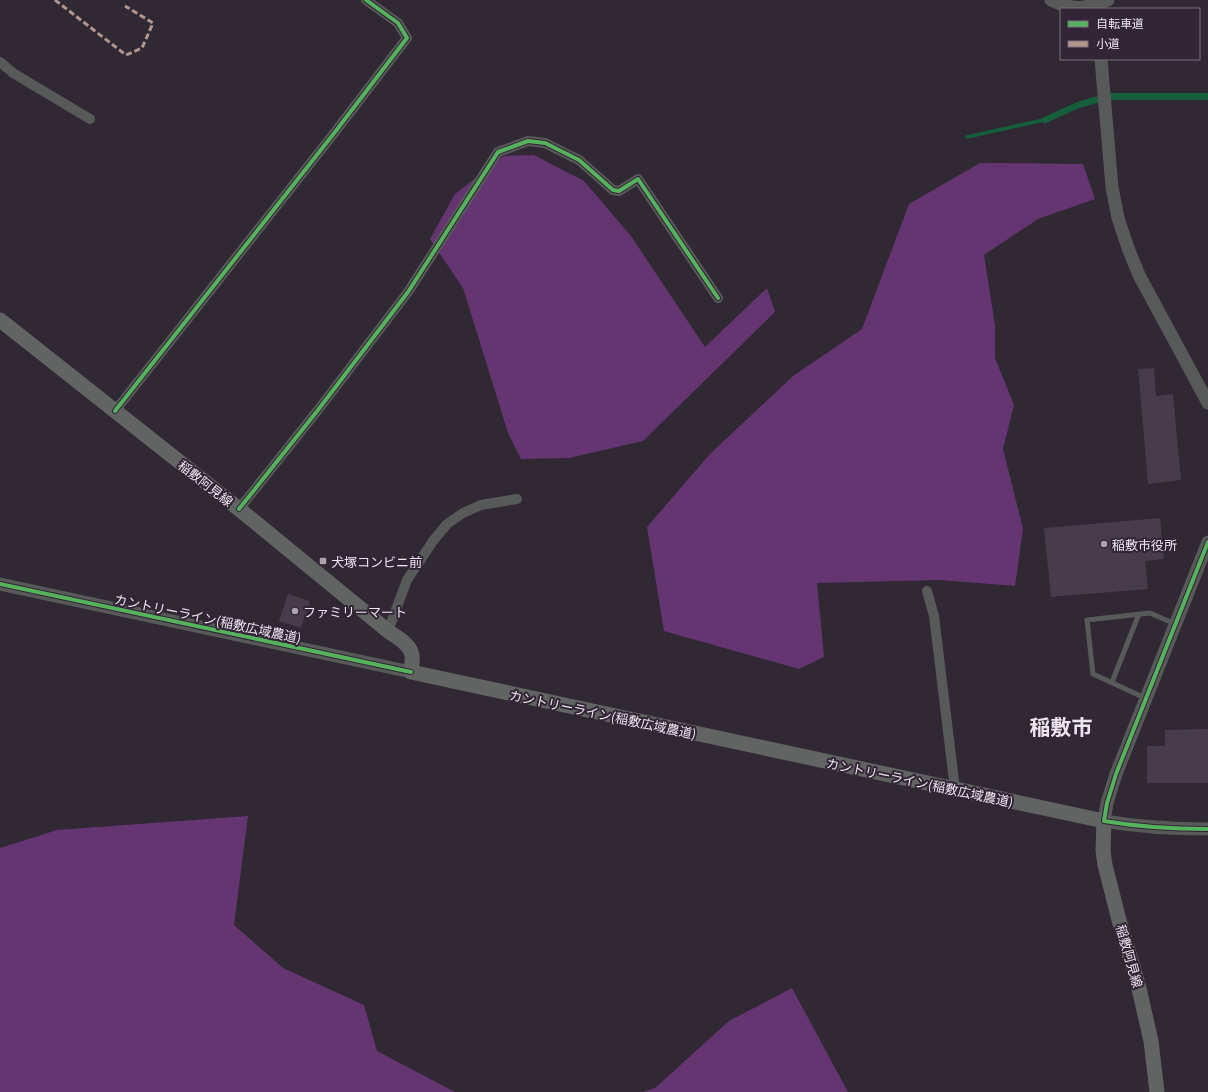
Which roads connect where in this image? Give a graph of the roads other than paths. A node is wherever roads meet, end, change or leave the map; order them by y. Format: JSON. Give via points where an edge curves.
{"nodes":[{"id":1,"x":366,"y":0,"type":"edge"},
{"id":2,"x":1051,"y":0,"type":"edge"},
{"id":3,"x":1100,"y":4,"type":"edge"},
{"id":4,"x":1101,"y":60,"type":"edge"},
{"id":5,"x":0,"y":62,"type":"edge"},
{"id":6,"x":90,"y":119,"type":"dead end"},
{"id":7,"x":718,"y":298,"type":"dead end"},
{"id":8,"x":0,"y":320,"type":"edge"},
{"id":9,"x":1208,"y":404,"type":"edge"},
{"id":10,"x":115,"y":411,"type":"junction"},
{"id":11,"x":516,"y":499,"type":"dead end"},
{"id":12,"x":238,"y":508,"type":"junction"},
{"id":13,"x":1208,"y":542,"type":"edge"},
{"id":14,"x":0,"y":584,"type":"edge"},
{"id":15,"x":927,"y":591,"type":"dead end"},
{"id":16,"x":1139,"y":614,"type":"junction"},
{"id":17,"x":1176,"y":625,"type":"junction"},
{"id":18,"x":388,"y":631,"type":"junction"},
{"id":19,"x":411,"y":672,"type":"junction"},
{"id":20,"x":1112,"y":682,"type":"junction"},
{"id":21,"x":1147,"y":698,"type":"junction"},
{"id":22,"x":955,"y":789,"type":"junction"},
{"id":23,"x":1104,"y":821,"type":"junction"},
{"id":24,"x":1208,"y":829,"type":"edge"},
{"id":25,"x":1157,"y":1092,"type":"edge"}],
"edges":[{"from":1,"to":10,"type":"street","via":[[398,23],[407,38]]},
{"from":2,"to":3,"type":"street","via":[[1072,8]]},
{"from":4,"to":9,"type":"street","via":[[1112,187],[1118,218],[1139,275]]},
{"from":5,"to":6,"type":"street","via":[[13,73]]},
{"from":7,"to":12,"type":"street","via":[[638,179],[619,191],[613,190],[579,160],[545,142],[528,141],[498,152],[408,292],[318,410]]},
{"from":8,"to":10,"type":"main road","name":"稲敷阿見線"},
{"from":10,"to":12,"type":"main road","name":"稲敷阿見線"},
{"from":11,"to":18,"type":"street","via":[[481,505],[447,524],[407,580]]},
{"from":12,"to":18,"type":"main road","name":"稲敷阿見線"},
{"from":13,"to":17,"type":"street"},
{"from":14,"to":19,"type":"street","name":"カントリーライン(稲敷広域農道)"},
{"from":15,"to":22,"type":"street","via":[[934,616]]},
{"from":16,"to":17,"type":"lane","via":[[1150,613]]},
{"from":16,"to":20,"type":"lane"},
{"from":16,"to":20,"type":"lane","via":[[1087,620],[1093,674]]},
{"from":17,"to":21,"type":"street"},
{"from":18,"to":19,"type":"main road","name":"稲敷阿見線","via":[[410,649]]},
{"from":19,"to":22,"type":"main road","name":"カントリーライン(稲敷広域農道)"},
{"from":20,"to":21,"type":"lane"},
{"from":21,"to":23,"type":"street","via":[[1116,774]]},
{"from":22,"to":23,"type":"main road","name":"カントリーライン(稲敷広域農道)"},
{"from":23,"to":24,"type":"street","name":"カントリーライン(稲敷広域農道)","via":[[1172,829]]},
{"from":23,"to":25,"type":"main road","name":"稲敷阿見線","via":[[1103,851],[1152,1041]]}]}
